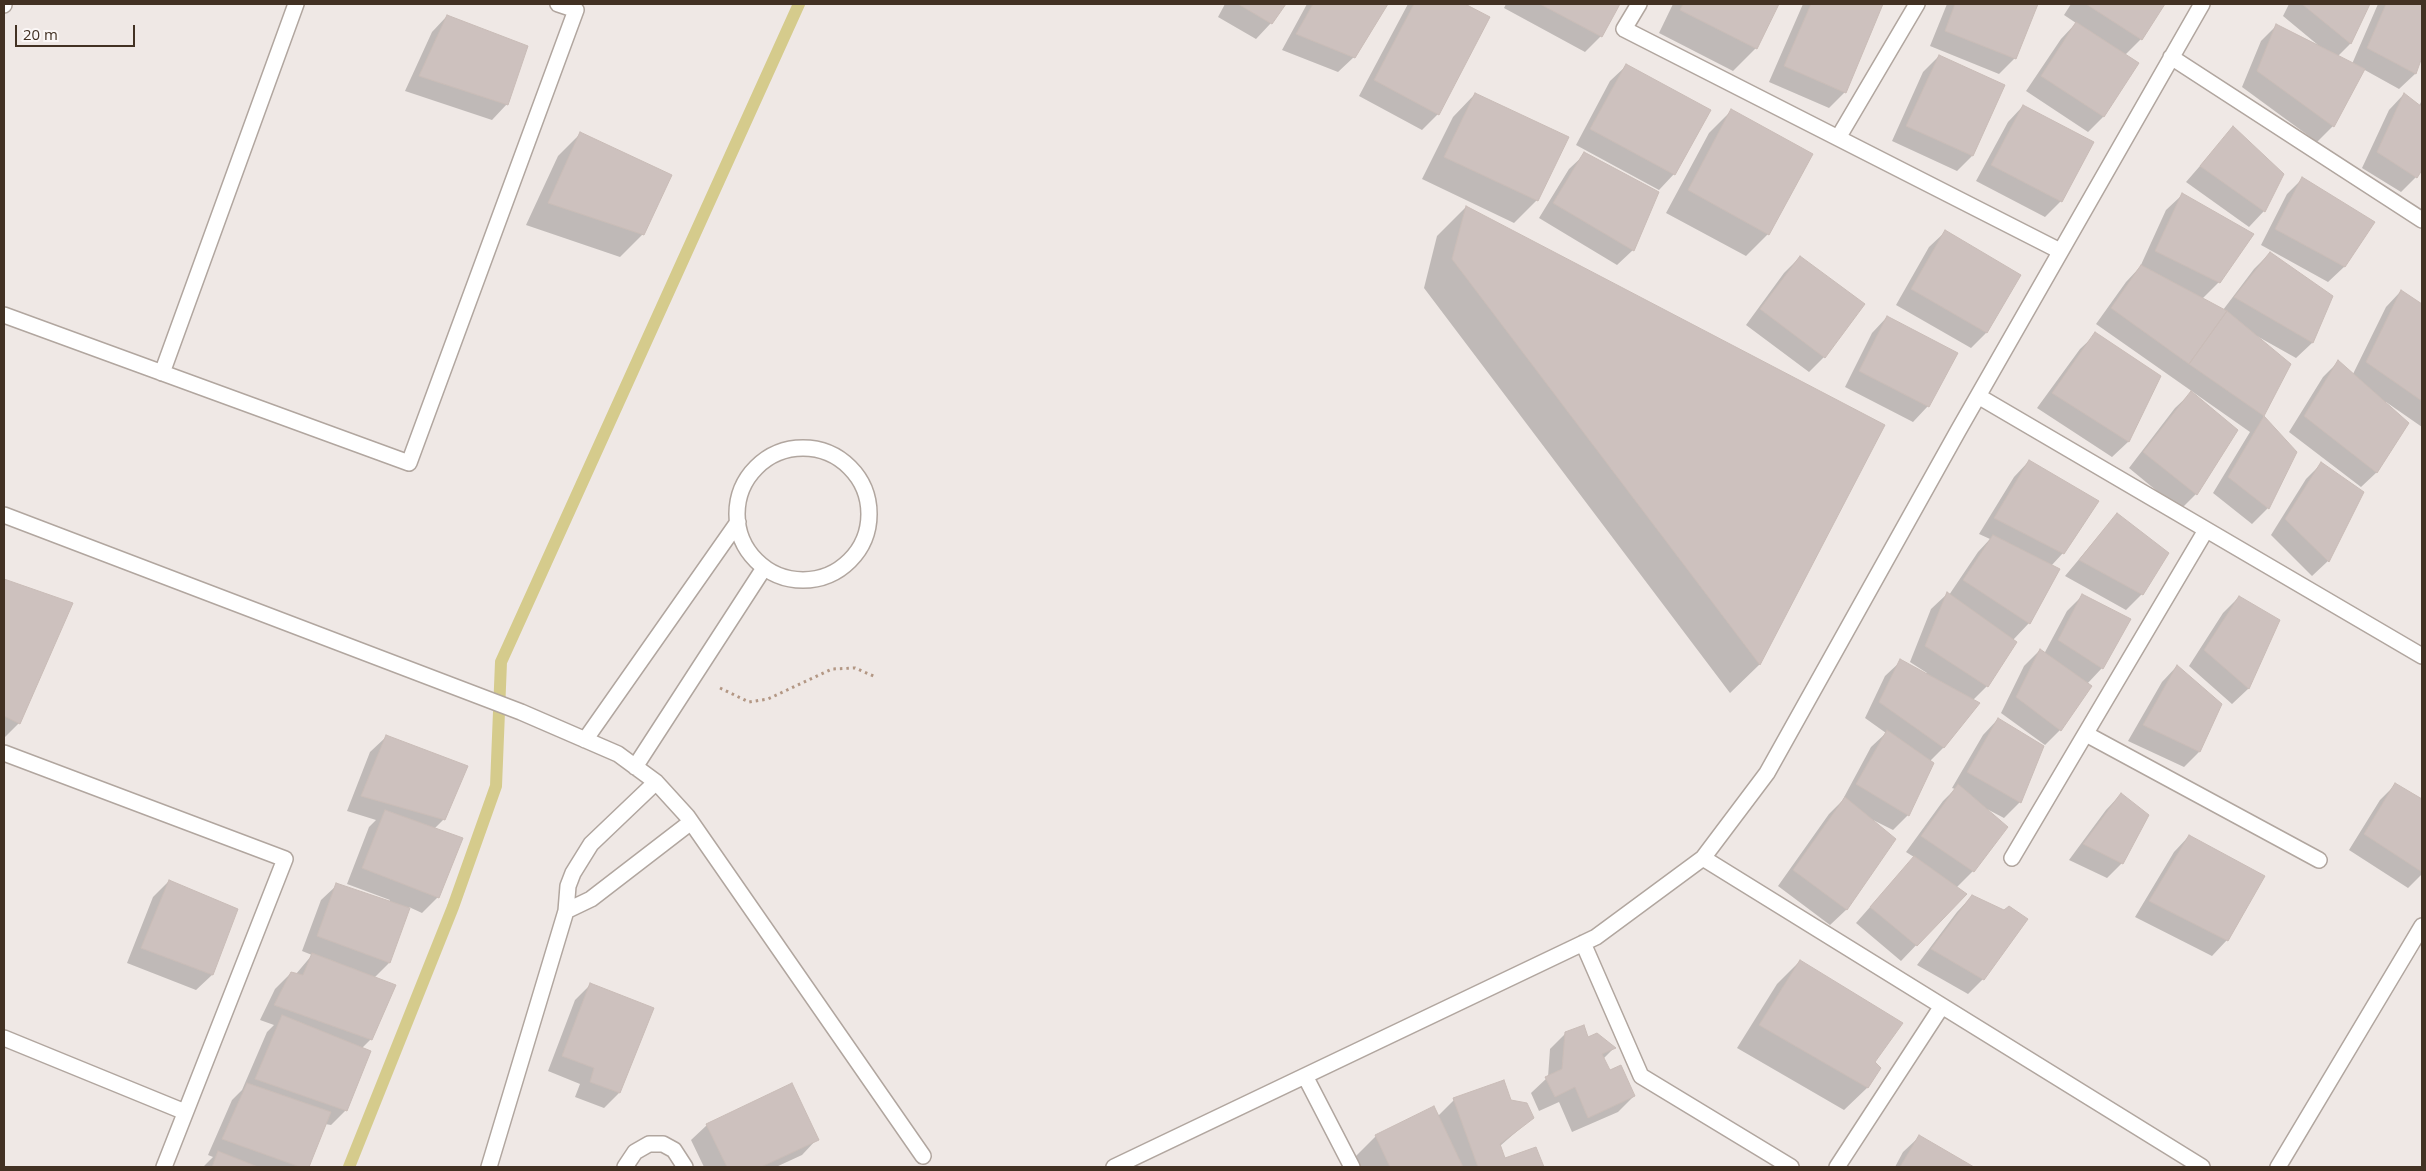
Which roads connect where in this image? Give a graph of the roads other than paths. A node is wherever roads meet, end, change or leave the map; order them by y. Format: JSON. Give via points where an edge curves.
{"nodes":[{"id":1,"x":296,"y":4,"type":"edge"},
{"id":2,"x":558,"y":4,"type":"edge"},
{"id":3,"x":1639,"y":4,"type":"edge"},
{"id":4,"x":1917,"y":4,"type":"edge"},
{"id":5,"x":2202,"y":4,"type":"edge"},
{"id":6,"x":2171,"y":58,"type":"junction"},
{"id":7,"x":1838,"y":138,"type":"junction"},
{"id":8,"x":2422,"y":220,"type":"edge"},
{"id":9,"x":2060,"y":251,"type":"junction"},
{"id":10,"x":4,"y":315,"type":"edge"},
{"id":11,"x":162,"y":373,"type":"junction"},
{"id":12,"x":1978,"y":396,"type":"junction"},
{"id":13,"x":4,"y":515,"type":"edge"},
{"id":14,"x":738,"y":522,"type":"junction"},
{"id":15,"x":2206,"y":530,"type":"junction"},
{"id":16,"x":764,"y":568,"type":"junction"},
{"id":17,"x":2422,"y":656,"type":"edge"},
{"id":18,"x":2086,"y":734,"type":"junction"},
{"id":19,"x":585,"y":740,"type":"junction"},
{"id":20,"x":4,"y":753,"type":"edge"},
{"id":21,"x":635,"y":767,"type":"junction"},
{"id":22,"x":656,"y":782,"type":"junction"},
{"id":23,"x":691,"y":822,"type":"junction"},
{"id":24,"x":1702,"y":858,"type":"junction"},
{"id":25,"x":2012,"y":858,"type":"dead end"},
{"id":26,"x":2319,"y":860,"type":"dead end"},
{"id":27,"x":566,"y":912,"type":"junction"},
{"id":28,"x":2422,"y":926,"type":"edge"},
{"id":29,"x":1583,"y":943,"type":"junction"},
{"id":30,"x":1942,"y":1006,"type":"junction"},
{"id":31,"x":4,"y":1038,"type":"edge"},
{"id":32,"x":1305,"y":1076,"type":"junction"},
{"id":33,"x":186,"y":1112,"type":"junction"},
{"id":34,"x":923,"y":1156,"type":"dead end"},
{"id":35,"x":164,"y":1167,"type":"edge"},
{"id":36,"x":489,"y":1167,"type":"edge"},
{"id":37,"x":625,"y":1167,"type":"edge"},
{"id":38,"x":685,"y":1167,"type":"edge"},
{"id":39,"x":1114,"y":1167,"type":"edge"},
{"id":40,"x":1352,"y":1167,"type":"edge"},
{"id":41,"x":1791,"y":1167,"type":"edge"},
{"id":42,"x":1837,"y":1167,"type":"edge"},
{"id":43,"x":2202,"y":1167,"type":"edge"},
{"id":44,"x":2278,"y":1167,"type":"edge"}],
"edges":[{"from":1,"to":11,"type":"street"},
{"from":2,"to":11,"type":"street","via":[[576,10],[409,463]]},
{"from":3,"to":7,"type":"street","via":[[1624,29]]},
{"from":4,"to":7,"type":"street"},
{"from":5,"to":6,"type":"street"},
{"from":6,"to":8,"type":"street"},
{"from":6,"to":9,"type":"street"},
{"from":7,"to":9,"type":"street"},
{"from":9,"to":12,"type":"street"},
{"from":10,"to":11,"type":"street"},
{"from":12,"to":15,"type":"street"},
{"from":12,"to":24,"type":"street","via":[[1767,773]]},
{"from":13,"to":19,"type":"street","via":[[521,712]]},
{"from":14,"to":16,"type":"street","via":[[739,534],[747,551]]},
{"from":14,"to":16,"type":"street","via":[[739,497],[746,479],[774,454],[793,448],[811,448],[829,453],[858,477],[866,494],[867,531],[860,549],[847,563],[832,574],[814,580],[795,581]]},
{"from":14,"to":19,"type":"street"},
{"from":15,"to":17,"type":"street"},
{"from":15,"to":18,"type":"street"},
{"from":16,"to":21,"type":"street"},
{"from":18,"to":25,"type":"street"},
{"from":18,"to":26,"type":"street"},
{"from":19,"to":21,"type":"street","via":[[618,754]]},
{"from":20,"to":33,"type":"street","via":[[285,859]]},
{"from":21,"to":22,"type":"street"},
{"from":22,"to":23,"type":"street"},
{"from":22,"to":27,"type":"street","via":[[591,844],[572,873]]},
{"from":23,"to":27,"type":"street","via":[[591,899]]},
{"from":23,"to":34,"type":"street"},
{"from":24,"to":29,"type":"street","via":[[1596,937]]},
{"from":24,"to":30,"type":"street"},
{"from":27,"to":36,"type":"street"},
{"from":28,"to":44,"type":"street"},
{"from":29,"to":32,"type":"street"},
{"from":29,"to":41,"type":"street","via":[[1641,1076]]},
{"from":30,"to":42,"type":"street"},
{"from":30,"to":43,"type":"street"},
{"from":31,"to":33,"type":"street"},
{"from":32,"to":39,"type":"street"},
{"from":32,"to":40,"type":"street"},
{"from":33,"to":35,"type":"street"},
{"from":37,"to":38,"type":"street","via":[[635,1152],[649,1144],[663,1144],[674,1150]]}]}
